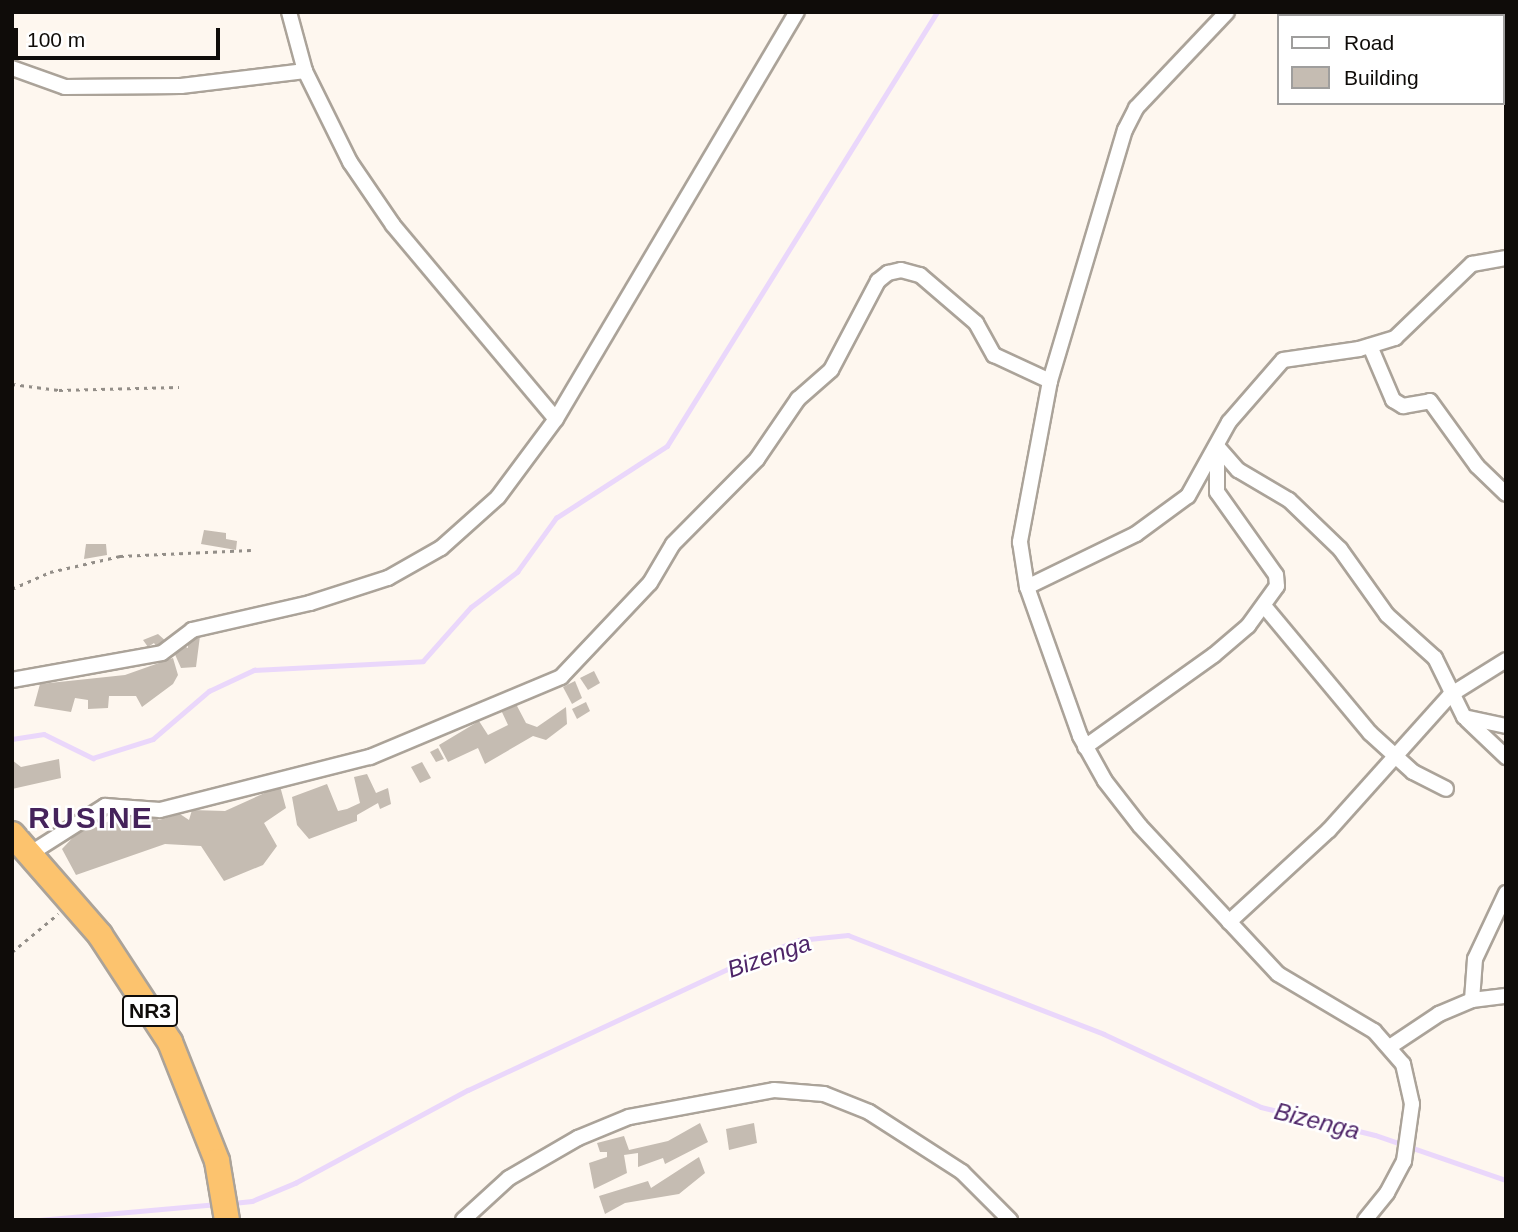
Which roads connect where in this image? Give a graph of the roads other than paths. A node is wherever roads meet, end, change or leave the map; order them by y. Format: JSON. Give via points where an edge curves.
{"nodes":[{"id":1,"x":289,"y":12,"type":"edge"},
{"id":2,"x":797,"y":12,"type":"edge"},
{"id":3,"x":1227,"y":12,"type":"edge"},
{"id":4,"x":12,"y":68,"type":"edge"},
{"id":5,"x":305,"y":71,"type":"junction"},
{"id":6,"x":1506,"y":258,"type":"edge"},
{"id":7,"x":1370,"y":345,"type":"junction"},
{"id":8,"x":1050,"y":381,"type":"junction"},
{"id":9,"x":556,"y":419,"type":"junction"},
{"id":10,"x":1217,"y":446,"type":"junction"},
{"id":11,"x":1506,"y":494,"type":"edge"},
{"id":12,"x":1027,"y":587,"type":"junction"},
{"id":13,"x":1265,"y":607,"type":"junction"},
{"id":14,"x":1506,"y":660,"type":"edge"},
{"id":15,"x":12,"y":680,"type":"edge"},
{"id":16,"x":1450,"y":695,"type":"junction"},
{"id":17,"x":1464,"y":717,"type":"junction"},
{"id":18,"x":1506,"y":726,"type":"edge"},
{"id":19,"x":1085,"y":747,"type":"junction"},
{"id":20,"x":1394,"y":756,"type":"junction"},
{"id":21,"x":1506,"y":757,"type":"edge"},
{"id":22,"x":1446,"y":789,"type":"dead end"},
{"id":23,"x":12,"y":834,"type":"edge"},
{"id":24,"x":31,"y":853,"type":"junction"},
{"id":25,"x":1506,"y":893,"type":"edge"},
{"id":26,"x":1229,"y":922,"type":"junction"},
{"id":27,"x":1506,"y":996,"type":"edge"},
{"id":28,"x":1472,"y":1000,"type":"junction"},
{"id":29,"x":1391,"y":1046,"type":"junction"},
{"id":30,"x":227,"y":1220,"type":"edge"},
{"id":31,"x":463,"y":1220,"type":"edge"},
{"id":32,"x":1010,"y":1220,"type":"edge"},
{"id":33,"x":1365,"y":1220,"type":"edge"}],
"edges":[{"from":1,"to":5,"type":"street"},
{"from":2,"to":9,"type":"street"},
{"from":3,"to":8,"type":"street","via":[[1136,108],[1125,130]]},
{"from":4,"to":5,"type":"street","via":[[65,87],[181,86]]},
{"from":5,"to":9,"type":"street","via":[[349,162],[393,225]]},
{"from":6,"to":7,"type":"street","via":[[1472,264],[1395,338]]},
{"from":7,"to":10,"type":"street","via":[[1283,360],[1229,422]]},
{"from":7,"to":11,"type":"street","via":[[1393,400],[1403,406],[1430,401],[1477,466]]},
{"from":8,"to":12,"type":"street","via":[[1020,542]]},
{"from":8,"to":24,"type":"street","via":[[994,355],[976,323],[920,275],[901,270],[888,273],[878,281],[831,370],[797,399],[757,459],[673,544],[659,571],[561,677],[370,757],[160,810],[105,806]]},
{"from":9,"to":15,"type":"street","via":[[498,497],[441,548],[388,579],[310,603],[192,629],[162,653],[137,660]]},
{"from":10,"to":12,"type":"street","via":[[1188,496],[1136,534]]},
{"from":10,"to":13,"type":"street","via":[[1217,492],[1276,575],[1277,586]]},
{"from":10,"to":16,"type":"street","via":[[1238,470],[1289,500],[1340,549],[1387,615],[1435,658]]},
{"from":12,"to":19,"type":"street"},
{"from":13,"to":19,"type":"street","via":[[1214,655]]},
{"from":13,"to":20,"type":"street","via":[[1343,704]]},
{"from":14,"to":16,"type":"street"},
{"from":16,"to":17,"type":"street"},
{"from":16,"to":20,"type":"street"},
{"from":17,"to":18,"type":"street"},
{"from":17,"to":21,"type":"street"},
{"from":19,"to":26,"type":"street","via":[[1140,827]]},
{"from":20,"to":22,"type":"street"},
{"from":20,"to":26,"type":"street","via":[[1329,830]]},
{"from":23,"to":24,"type":"highway","number":"NR3"},
{"from":24,"to":30,"type":"highway","number":"NR3","via":[[72,901],[170,1042],[217,1161]]},
{"from":25,"to":28,"type":"street","via":[[1475,959]]},
{"from":26,"to":29,"type":"street","via":[[1288,982],[1374,1031]]},
{"from":27,"to":28,"type":"street"},
{"from":28,"to":29,"type":"street","via":[[1439,1014]]},
{"from":29,"to":33,"type":"street","via":[[1407,1076],[1410,1136],[1393,1183]]},
{"from":31,"to":32,"type":"street","via":[[509,1178],[578,1138],[629,1117],[774,1090],[824,1094],[870,1112],[962,1172]]}]}
